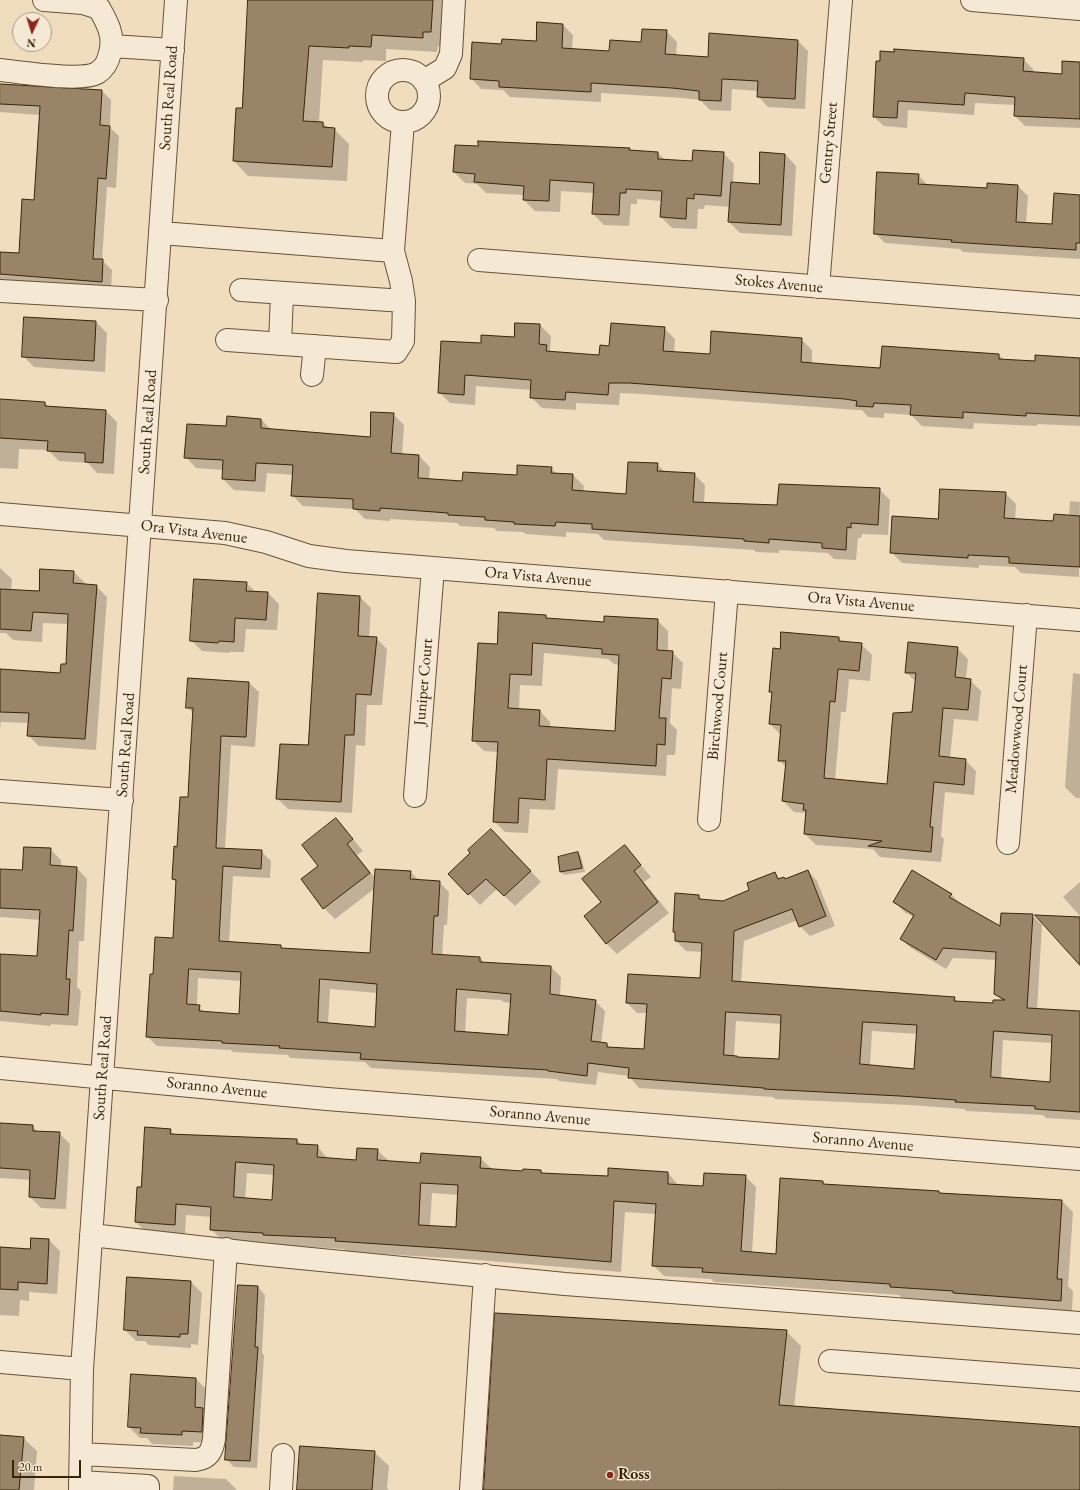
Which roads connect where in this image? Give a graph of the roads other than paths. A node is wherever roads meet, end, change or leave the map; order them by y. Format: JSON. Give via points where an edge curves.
{"nodes":[{"id":1,"x":44,"y":0,"type":"edge"},
{"id":2,"x":176,"y":0,"type":"edge"},
{"id":3,"x":454,"y":0,"type":"edge"},
{"id":4,"x":841,"y":0,"type":"edge"},
{"id":5,"x":972,"y":0,"type":"edge"},
{"id":6,"x":1080,"y":8,"type":"edge"},
{"id":7,"x":112,"y":46,"type":"junction"},
{"id":8,"x":173,"y":50,"type":"junction"},
{"id":9,"x":0,"y":70,"type":"edge"},
{"id":10,"x":424,"y":81,"type":"junction"},
{"id":11,"x":403,"y":122,"type":"junction"},
{"id":12,"x":162,"y":233,"type":"junction"},
{"id":13,"x":393,"y":251,"type":"junction"},
{"id":14,"x":479,"y":260,"type":"dead end"},
{"id":15,"x":818,"y":287,"type":"junction"},
{"id":16,"x":241,"y":290,"type":"dead end"},
{"id":17,"x":0,"y":291,"type":"edge"},
{"id":18,"x":282,"y":294,"type":"junction"},
{"id":19,"x":157,"y":300,"type":"junction"},
{"id":20,"x":404,"y":301,"type":"junction"},
{"id":21,"x":1080,"y":307,"type":"edge"},
{"id":22,"x":227,"y":340,"type":"dead end"},
{"id":23,"x":280,"y":344,"type":"junction"},
{"id":24,"x":314,"y":346,"type":"junction"},
{"id":25,"x":312,"y":375,"type":"dead end"},
{"id":26,"x":0,"y":514,"type":"edge"},
{"id":27,"x":141,"y":525,"type":"junction"},
{"id":28,"x":433,"y":568,"type":"junction"},
{"id":29,"x":727,"y":591,"type":"junction"},
{"id":30,"x":1026,"y":615,"type":"junction"},
{"id":31,"x":1080,"y":620,"type":"edge"},
{"id":32,"x":0,"y":791,"type":"edge"},
{"id":33,"x":415,"y":796,"type":"dead end"},
{"id":34,"x":122,"y":800,"type":"junction"},
{"id":35,"x":709,"y":820,"type":"dead end"},
{"id":36,"x":1008,"y":843,"type":"dead end"},
{"id":37,"x":0,"y":1068,"type":"edge"},
{"id":38,"x":102,"y":1077,"type":"junction"},
{"id":39,"x":1080,"y":1159,"type":"edge"},
{"id":40,"x":91,"y":1235,"type":"junction"},
{"id":41,"x":226,"y":1249,"type":"junction"},
{"id":42,"x":485,"y":1275,"type":"junction"},
{"id":43,"x":1080,"y":1323,"type":"edge"},
{"id":44,"x":830,"y":1361,"type":"dead end"},
{"id":45,"x":0,"y":1362,"type":"edge"},
{"id":46,"x":82,"y":1369,"type":"junction"},
{"id":47,"x":1080,"y":1380,"type":"edge"},
{"id":48,"x":80,"y":1454,"type":"junction"},
{"id":49,"x":284,"y":1456,"type":"dead end"},
{"id":50,"x":80,"y":1486,"type":"edge"},
{"id":51,"x":148,"y":1490,"type":"edge"},
{"id":52,"x":281,"y":1490,"type":"edge"},
{"id":53,"x":471,"y":1490,"type":"edge"}],
"edges":[{"from":1,"to":7,"type":"street","via":[[83,3],[99,8],[110,26]]},
{"from":2,"to":8,"type":"street","name":"South Real Road"},
{"from":3,"to":10,"type":"street","via":[[451,54],[446,68]]},
{"from":4,"to":15,"type":"street","name":"Gentry Street"},
{"from":5,"to":6,"type":"street"},
{"from":7,"to":8,"type":"street"},
{"from":7,"to":9,"type":"street","via":[[107,64],[96,73],[77,77]]},
{"from":8,"to":12,"type":"street","name":"South Real Road"},
{"from":10,"to":11,"type":"street","via":[[430,96],[427,106],[422,114],[413,120]]},
{"from":10,"to":11,"type":"street","via":[[413,71],[403,70],[389,74],[379,85],[377,96],[381,110],[393,120]]},
{"from":11,"to":13,"type":"street"},
{"from":12,"to":13,"type":"street"},
{"from":12,"to":19,"type":"street","name":"South Real Road"},
{"from":13,"to":20,"type":"street"},
{"from":14,"to":15,"type":"street","name":"Stokes Avenue"},
{"from":15,"to":21,"type":"street","name":"Stokes Avenue"},
{"from":16,"to":18,"type":"street"},
{"from":17,"to":19,"type":"street"},
{"from":18,"to":20,"type":"street"},
{"from":18,"to":23,"type":"street"},
{"from":19,"to":27,"type":"street","name":"South Real Road"},
{"from":20,"to":24,"type":"street","via":[[403,341],[396,352]]},
{"from":22,"to":23,"type":"street"},
{"from":23,"to":24,"type":"street"},
{"from":24,"to":25,"type":"street"},
{"from":26,"to":27,"type":"street","name":"Ora Vista Avenue"},
{"from":27,"to":28,"type":"street","name":"Ora Vista Avenue","via":[[225,533],[266,542],[309,556]]},
{"from":27,"to":34,"type":"street","name":"South Real Road"},
{"from":28,"to":29,"type":"street","name":"Ora Vista Avenue"},
{"from":28,"to":33,"type":"street","name":"Juniper Court"},
{"from":29,"to":30,"type":"street","name":"Ora Vista Avenue"},
{"from":29,"to":35,"type":"street","name":"Birchwood Court"},
{"from":30,"to":31,"type":"street","name":"Ora Vista Avenue"},
{"from":30,"to":36,"type":"street","name":"Meadowwood Court"},
{"from":32,"to":34,"type":"street"},
{"from":34,"to":38,"type":"street","name":"South Real Road"},
{"from":37,"to":38,"type":"street","name":"Soranno Avenue"},
{"from":38,"to":39,"type":"street","name":"Soranno Avenue","via":[[335,1100]]},
{"from":38,"to":40,"type":"street","name":"South Real Road"},
{"from":40,"to":41,"type":"street"},
{"from":40,"to":46,"type":"street","name":"South Real Road"},
{"from":41,"to":42,"type":"street"},
{"from":41,"to":48,"type":"street","via":[[214,1439],[211,1452],[196,1460]]},
{"from":42,"to":43,"type":"street","via":[[811,1304]]},
{"from":42,"to":53,"type":"street"},
{"from":44,"to":47,"type":"street"},
{"from":45,"to":46,"type":"street"},
{"from":46,"to":48,"type":"street","name":"South Real Road"},
{"from":48,"to":50,"type":"street","name":"South Real Road"},
{"from":49,"to":52,"type":"street"},
{"from":50,"to":51,"type":"street","via":[[148,1486]]}]}
